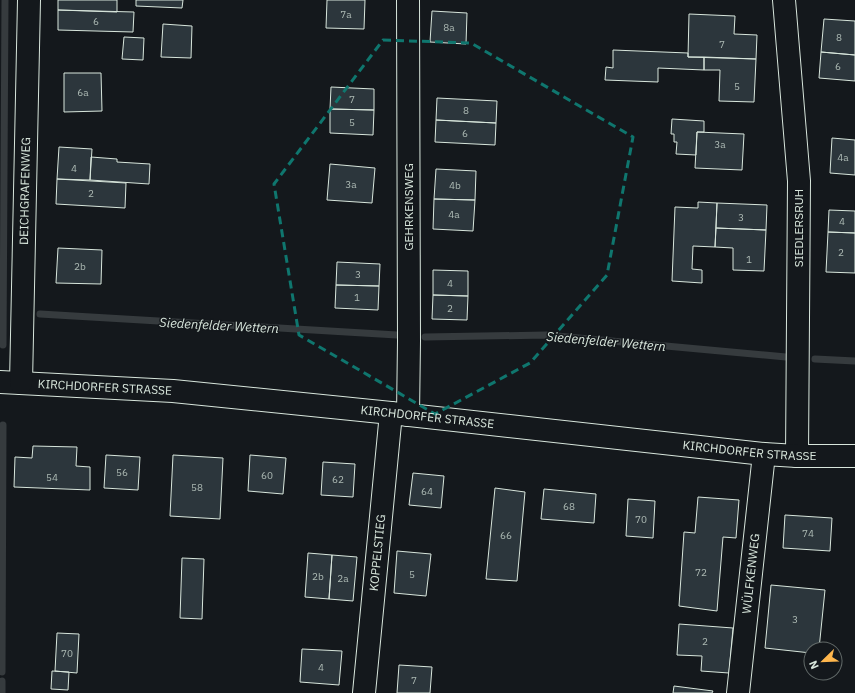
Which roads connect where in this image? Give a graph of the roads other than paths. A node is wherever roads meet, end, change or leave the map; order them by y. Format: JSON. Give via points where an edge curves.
{"nodes":[{"id":1,"x":29,"y":0,"type":"edge"},
{"id":2,"x":408,"y":0,"type":"edge"},
{"id":3,"x":784,"y":0,"type":"edge"},
{"id":4,"x":0,"y":382,"type":"edge"},
{"id":5,"x":21,"y":383,"type":"junction"},
{"id":6,"x":399,"y":414,"type":"junction"},
{"id":7,"x":764,"y":454,"type":"junction"},
{"id":8,"x":797,"y":456,"type":"junction"},
{"id":9,"x":855,"y":456,"type":"edge"},
{"id":10,"x":364,"y":693,"type":"edge"},
{"id":11,"x":738,"y":693,"type":"edge"}],
"edges":[{"from":1,"to":5,"type":"street","name":"DEICHGRAFENWEG"},
{"from":2,"to":6,"type":"street","name":"GEHRKENSWEG","via":[[409,341]]},
{"from":3,"to":8,"type":"street","name":"SIEDLERSRUH","via":[[799,181]]},
{"from":4,"to":5,"type":"street","name":"KIRCHDORFER STRASSE"},
{"from":5,"to":6,"type":"street","name":"KIRCHDORFER STRASSE","via":[[173,391]]},
{"from":6,"to":7,"type":"street","name":"KIRCHDORFER STRASSE"},
{"from":6,"to":10,"type":"street","name":"KOPPELSTIEG"},
{"from":7,"to":8,"type":"street","name":"KIRCHDORFER STRASSE"},
{"from":7,"to":11,"type":"street","name":"WÜLFKENWEG"},
{"from":8,"to":9,"type":"street","name":"KIRCHDORFER STRASSE"}]}
